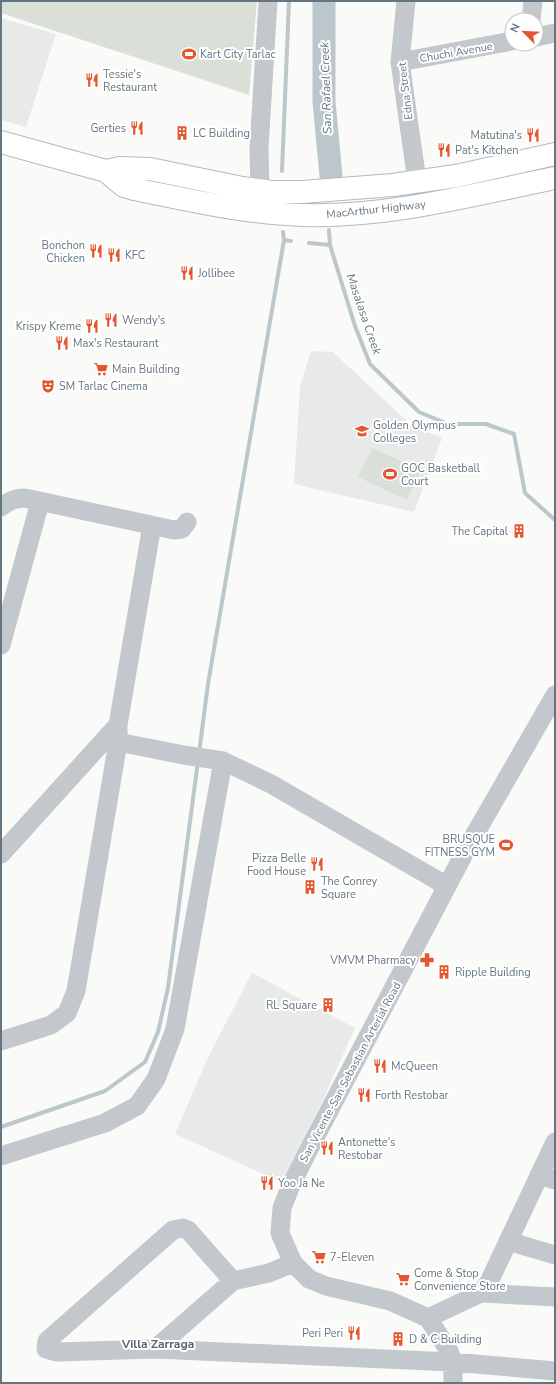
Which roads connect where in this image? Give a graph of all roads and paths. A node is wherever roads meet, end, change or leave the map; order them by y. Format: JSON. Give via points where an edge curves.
{"nodes":[{"id":1,"x":268,"y":1,"type":"edge"},
{"id":2,"x":406,"y":1,"type":"edge"},
{"id":3,"x":533,"y":1,"type":"edge"},
{"id":4,"x":532,"y":12,"type":"edge"},
{"id":5,"x":555,"y":33,"type":"edge"},
{"id":6,"x":544,"y":35,"type":"edge"},
{"id":7,"x":504,"y":42,"type":"edge"},
{"id":8,"x":400,"y":62,"type":"junction"},
{"id":9,"x":1,"y":142,"type":"edge"},
{"id":10,"x":555,"y":155,"type":"edge"},
{"id":11,"x":106,"y":171,"type":"junction"},
{"id":12,"x":555,"y":178,"type":"edge"},
{"id":13,"x":417,"y":181,"type":"junction"},
{"id":14,"x":260,"y":190,"type":"junction"},
{"id":15,"x":40,"y":502,"type":"junction"},
{"id":16,"x":1,"y":507,"type":"edge"},
{"id":17,"x":187,"y":522,"type":"dead end"},
{"id":18,"x":152,"y":525,"type":"junction"},
{"id":19,"x":1,"y":645,"type":"edge"},
{"id":20,"x":555,"y":695,"type":"edge"},
{"id":21,"x":118,"y":733,"type":"junction"},
{"id":22,"x":219,"y":760,"type":"junction"},
{"id":23,"x":1,"y":854,"type":"edge"},
{"id":24,"x":447,"y":886,"type":"junction"},
{"id":25,"x":1,"y":1041,"type":"edge"},
{"id":26,"x":555,"y":1142,"type":"edge"},
{"id":27,"x":1,"y":1156,"type":"edge"},
{"id":28,"x":547,"y":1178,"type":"edge"},
{"id":29,"x":508,"y":1241,"type":"junction"},
{"id":30,"x":555,"y":1255,"type":"edge"},
{"id":31,"x":293,"y":1263,"type":"junction"},
{"id":32,"x":233,"y":1281,"type":"junction"},
{"id":33,"x":481,"y":1293,"type":"junction"},
{"id":34,"x":555,"y":1297,"type":"edge"},
{"id":35,"x":428,"y":1318,"type":"junction"},
{"id":36,"x":155,"y":1349,"type":"junction"},
{"id":37,"x":453,"y":1362,"type":"junction"},
{"id":38,"x":555,"y":1371,"type":"edge"},
{"id":39,"x":453,"y":1383,"type":"edge"}],
"edges":[{"from":1,"to":14,"type":"street","via":[[259,148]]},
{"from":2,"to":8,"type":"street","name":"Edna Street"},
{"from":3,"to":4,"type":"street"},
{"from":5,"to":6,"type":"street"},
{"from":7,"to":8,"type":"street","name":"Chuchi Avenue"},
{"from":8,"to":13,"type":"street","name":"Edna Street"},
{"from":9,"to":11,"type":"highway","name":"MacArthur Highway"},
{"from":10,"to":13,"type":"highway","name":"MacArthur Highway","via":[[456,176]]},
{"from":11,"to":12,"type":"highway","name":"MacArthur Highway","via":[[124,186],[134,189],[243,209],[306,215],[344,214],[437,203]]},
{"from":11,"to":14,"type":"highway","name":"MacArthur Highway","via":[[120,168],[150,169]]},
{"from":13,"to":14,"type":"highway","name":"MacArthur Highway","via":[[309,192]]},
{"from":15,"to":16,"type":"street","via":[[18,498]]},
{"from":15,"to":18,"type":"street"},
{"from":15,"to":19,"type":"street"},
{"from":17,"to":18,"type":"street","via":[[178,530]]},
{"from":18,"to":21,"type":"street"},
{"from":20,"to":24,"type":"street","name":"San Vicente-San Sebastian Arterial Road"},
{"from":21,"to":22,"type":"street","via":[[184,755]]},
{"from":21,"to":23,"type":"street"},
{"from":21,"to":25,"type":"street","via":[[76,991],[67,1013],[51,1025]]},
{"from":22,"to":24,"type":"street","via":[[271,784]]},
{"from":22,"to":27,"type":"street","via":[[175,1029],[156,1079],[137,1106],[105,1123]]},
{"from":24,"to":31,"type":"street","name":"San Vicente-San Sebastian Arterial Road","via":[[309,1149],[282,1208],[280,1233]]},
{"from":26,"to":28,"type":"street"},
{"from":28,"to":29,"type":"street"},
{"from":29,"to":30,"type":"street"},
{"from":29,"to":33,"type":"street","via":[[489,1282]]},
{"from":31,"to":32,"type":"street","via":[[269,1273]]},
{"from":31,"to":35,"type":"street","name":"San Vicente-San Sebastian Arterial Road","via":[[309,1279],[326,1286],[390,1301]]},
{"from":32,"to":36,"type":"street"},
{"from":32,"to":36,"type":"street","via":[[188,1230],[173,1230],[47,1341],[46,1349],[56,1352]]},
{"from":33,"to":34,"type":"street"},
{"from":33,"to":35,"type":"street"},
{"from":35,"to":37,"type":"street"},
{"from":36,"to":37,"type":"street"},
{"from":37,"to":38,"type":"street"},
{"from":37,"to":39,"type":"street"}]}
